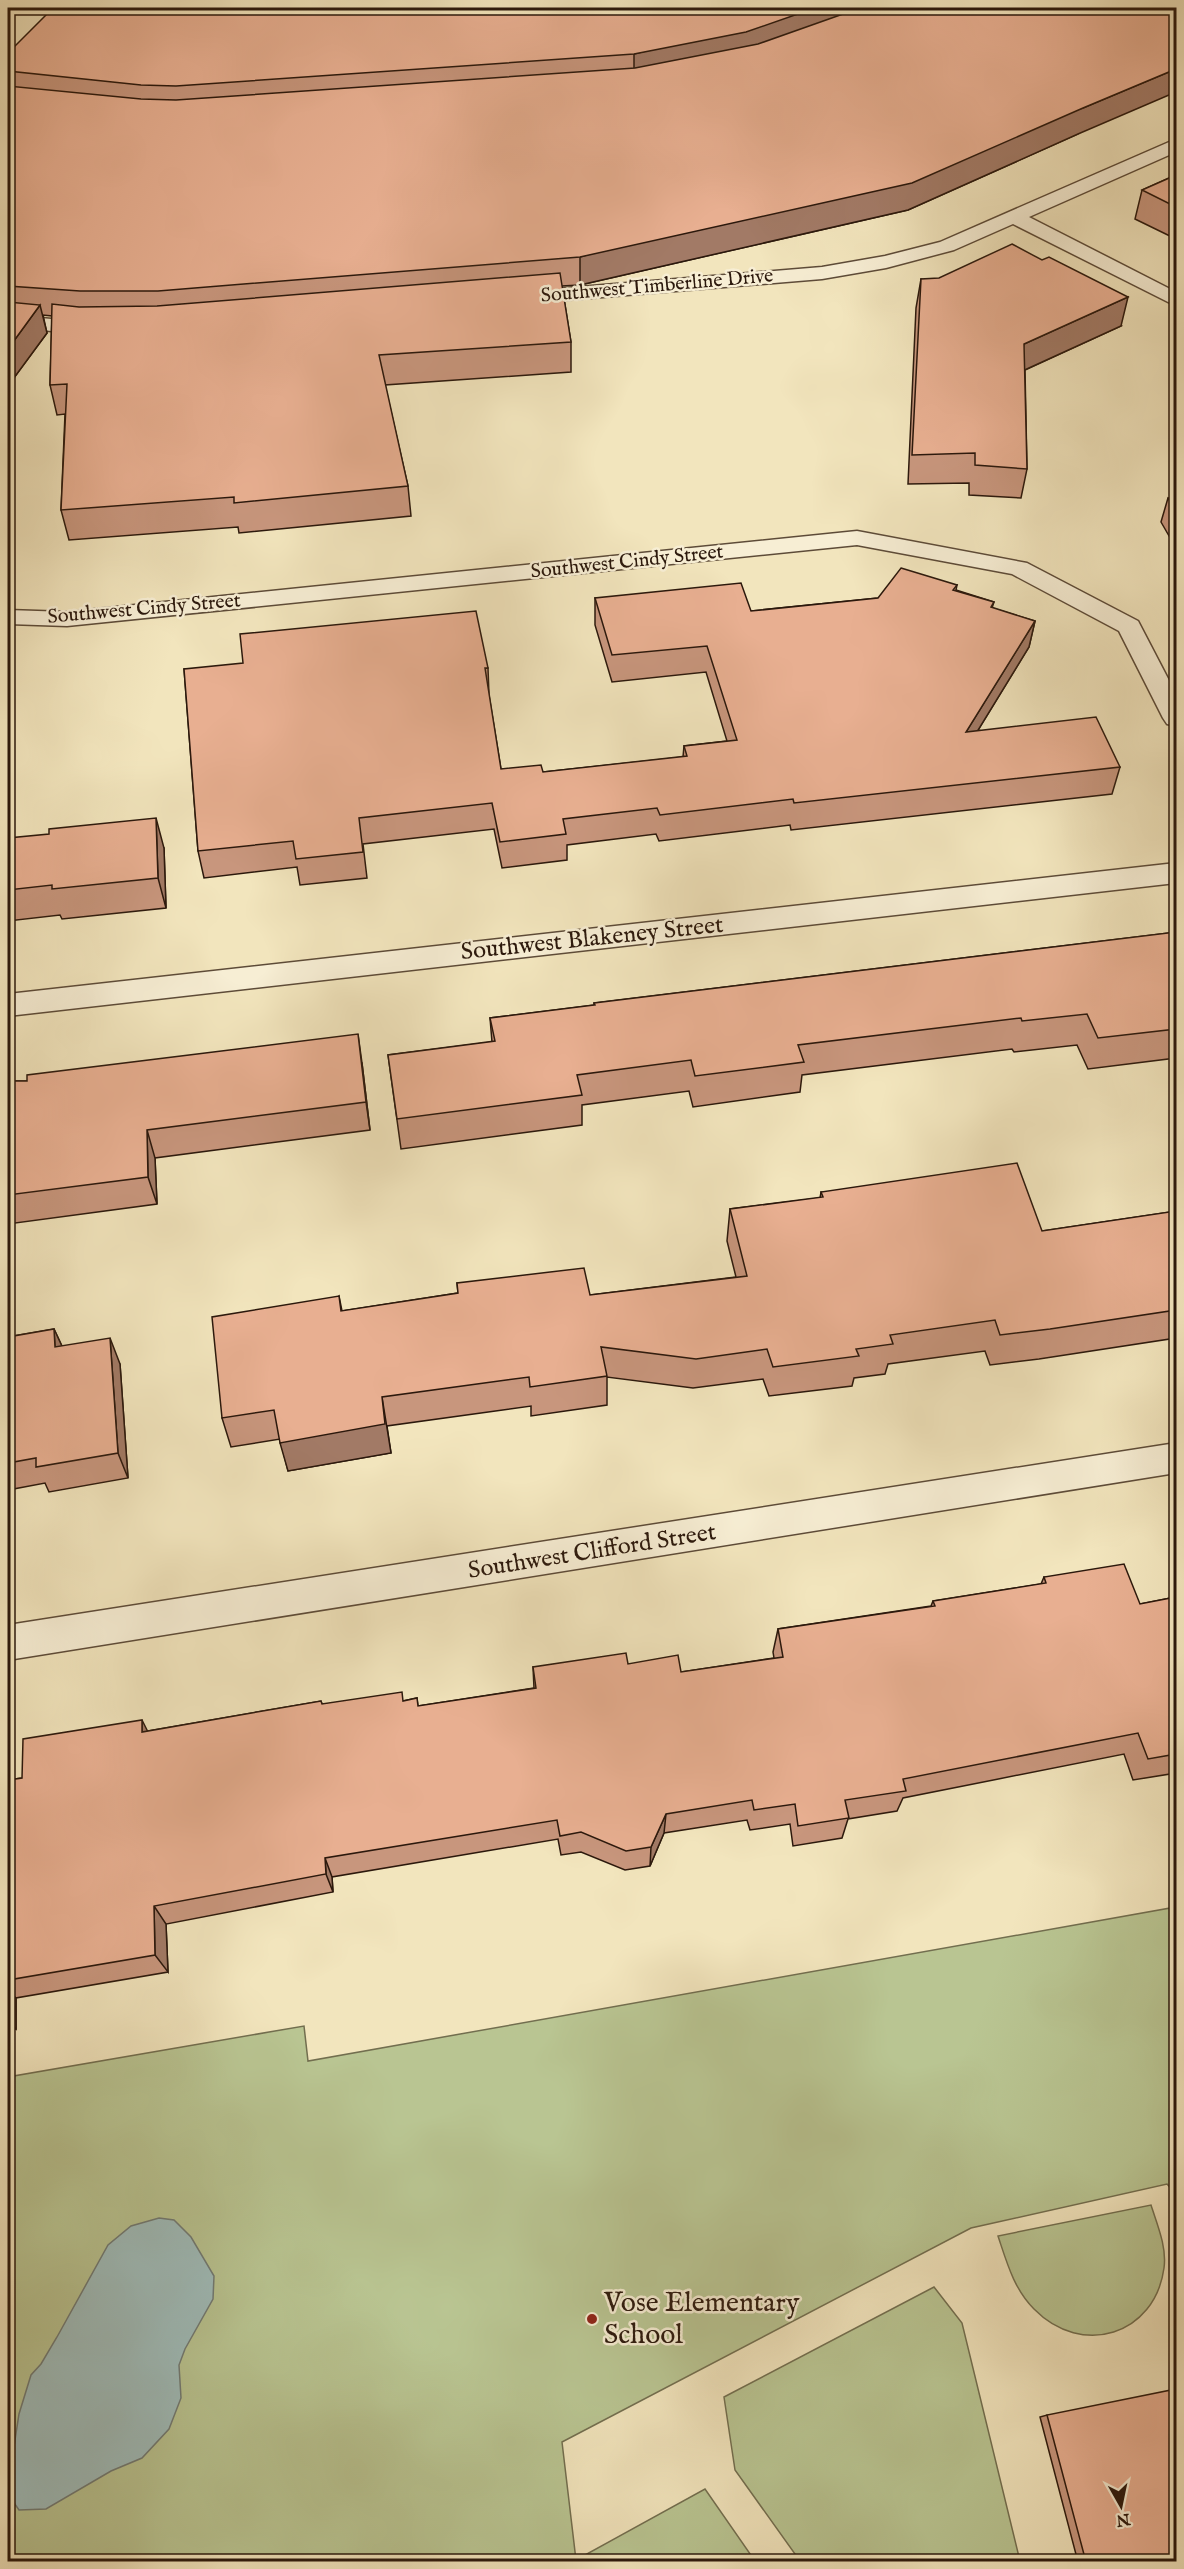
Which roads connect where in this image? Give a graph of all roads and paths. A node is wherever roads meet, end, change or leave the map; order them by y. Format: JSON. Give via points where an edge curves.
{"nodes":[{"id":1,"x":1176,"y":144,"type":"edge"},
{"id":2,"x":1015,"y":217,"type":"junction"},
{"id":3,"x":493,"y":300,"type":"edge"},
{"id":4,"x":1176,"y":300,"type":"edge"},
{"id":5,"x":8,"y":321,"type":"edge"},
{"id":6,"x":114,"y":329,"type":"edge"},
{"id":7,"x":8,"y":617,"type":"edge"},
{"id":8,"x":1176,"y":718,"type":"edge"},
{"id":9,"x":1176,"y":873,"type":"edge"},
{"id":10,"x":8,"y":1005,"type":"edge"},
{"id":11,"x":1176,"y":1458,"type":"edge"},
{"id":12,"x":8,"y":1644,"type":"edge"}],
"edges":[{"from":1,"to":2,"type":"street","name":"Southwest Timberline Drive"},
{"from":2,"to":3,"type":"street","name":"Southwest Timberline Drive","via":[[947,246],[822,273]]},
{"from":2,"to":4,"type":"street"},
{"from":5,"to":6,"type":"street"},
{"from":7,"to":8,"type":"street","name":"Southwest Cindy Street","via":[[67,619],[857,538],[1019,568],[1129,626]]},
{"from":9,"to":10,"type":"street","name":"Southwest Blakeney Street"},
{"from":11,"to":12,"type":"street","name":"Southwest Clifford Street"}]}
